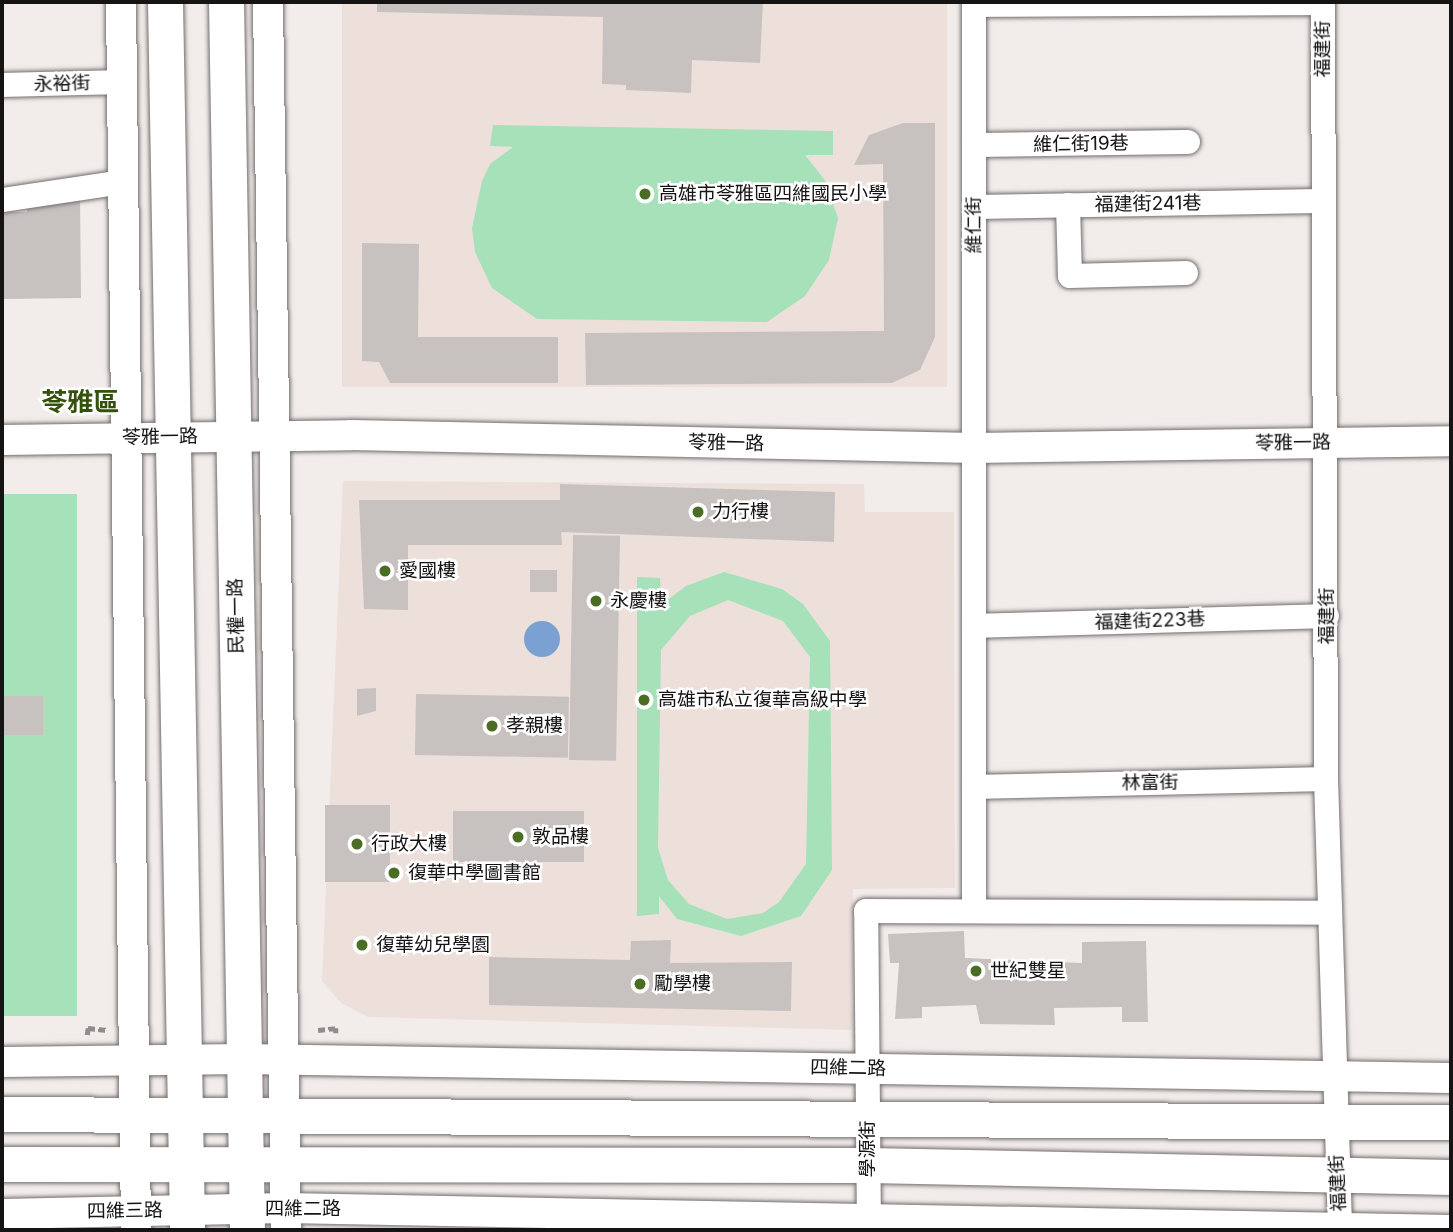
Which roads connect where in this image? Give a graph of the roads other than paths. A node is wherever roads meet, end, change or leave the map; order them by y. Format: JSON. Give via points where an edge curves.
{"nodes":[{"id":1,"x":121,"y":2,"type":"edge"},
{"id":2,"x":164,"y":2,"type":"edge"},
{"id":3,"x":226,"y":2,"type":"edge"},
{"id":4,"x":268,"y":2,"type":"edge"},
{"id":5,"x":1324,"y":3,"type":"edge"},
{"id":6,"x":974,"y":4,"type":"edge"},
{"id":7,"x":122,"y":82,"type":"junction"},
{"id":8,"x":2,"y":85,"type":"edge"},
{"id":9,"x":1188,"y":142,"type":"dead end"},
{"id":10,"x":974,"y":145,"type":"junction"},
{"id":11,"x":122,"y":183,"type":"junction"},
{"id":12,"x":2,"y":200,"type":"edge"},
{"id":13,"x":1322,"y":201,"type":"junction"},
{"id":14,"x":1069,"y":205,"type":"junction"},
{"id":15,"x":974,"y":207,"type":"junction"},
{"id":16,"x":1185,"y":273,"type":"dead end"},
{"id":17,"x":276,"y":435,"type":"junction"},
{"id":18,"x":126,"y":436,"type":"junction"},
{"id":19,"x":169,"y":436,"type":"junction"},
{"id":20,"x":235,"y":436,"type":"junction"},
{"id":21,"x":2,"y":440,"type":"edge"},
{"id":22,"x":1451,"y":441,"type":"edge"},
{"id":23,"x":1328,"y":442,"type":"junction"},
{"id":24,"x":975,"y":448,"type":"junction"},
{"id":25,"x":1327,"y":616,"type":"junction"},
{"id":26,"x":974,"y":626,"type":"junction"},
{"id":27,"x":1326,"y":779,"type":"junction"},
{"id":28,"x":974,"y":787,"type":"junction"},
{"id":29,"x":974,"y":909,"type":"junction"},
{"id":30,"x":1328,"y":914,"type":"junction"},
{"id":31,"x":244,"y":1059,"type":"junction"},
{"id":32,"x":133,"y":1060,"type":"junction"},
{"id":33,"x":181,"y":1060,"type":"junction"},
{"id":34,"x":283,"y":1060,"type":"junction"},
{"id":35,"x":2,"y":1062,"type":"edge"},
{"id":36,"x":868,"y":1068,"type":"junction"},
{"id":37,"x":1332,"y":1075,"type":"junction"},
{"id":38,"x":1451,"y":1078,"type":"edge"},
{"id":39,"x":134,"y":1111,"type":"junction"},
{"id":40,"x":246,"y":1111,"type":"junction"},
{"id":41,"x":284,"y":1111,"type":"junction"},
{"id":42,"x":183,"y":1112,"type":"junction"},
{"id":43,"x":2,"y":1114,"type":"edge"},
{"id":44,"x":868,"y":1116,"type":"junction"},
{"id":45,"x":1451,"y":1122,"type":"edge"},
{"id":46,"x":1335,"y":1123,"type":"junction"},
{"id":47,"x":246,"y":1160,"type":"junction"},
{"id":48,"x":184,"y":1161,"type":"junction"},
{"id":49,"x":285,"y":1161,"type":"junction"},
{"id":50,"x":135,"y":1162,"type":"junction"},
{"id":51,"x":2,"y":1164,"type":"edge"},
{"id":52,"x":868,"y":1165,"type":"junction"},
{"id":53,"x":1451,"y":1177,"type":"edge"},
{"id":54,"x":1338,"y":1178,"type":"junction"},
{"id":55,"x":2,"y":1214,"type":"edge"},
{"id":56,"x":247,"y":1219,"type":"edge"},
{"id":57,"x":286,"y":1219,"type":"edge"},
{"id":58,"x":186,"y":1220,"type":"edge"},
{"id":59,"x":135,"y":1221,"type":"edge"},
{"id":60,"x":869,"y":1225,"type":"edge"},
{"id":61,"x":1340,"y":1229,"type":"edge"},
{"id":62,"x":1451,"y":1230,"type":"edge"}],
"edges":[{"from":1,"to":7,"type":"street"},
{"from":2,"to":19,"type":"main road"},
{"from":3,"to":20,"type":"main road","name":"民權一路"},
{"from":4,"to":17,"type":"street"},
{"from":5,"to":6,"type":"street"},
{"from":5,"to":13,"type":"street","name":"福建街"},
{"from":6,"to":10,"type":"street","name":"維仁街"},
{"from":7,"to":8,"type":"street","name":"永裕街"},
{"from":7,"to":11,"type":"street"},
{"from":9,"to":10,"type":"street","name":"維仁街19巷"},
{"from":10,"to":15,"type":"street","name":"維仁街"},
{"from":11,"to":12,"type":"street"},
{"from":11,"to":18,"type":"street"},
{"from":13,"to":14,"type":"street","name":"福建街241巷"},
{"from":13,"to":23,"type":"street","name":"福建街"},
{"from":14,"to":15,"type":"street","name":"福建街241巷"},
{"from":14,"to":16,"type":"street","via":[[1070,276]]},
{"from":15,"to":24,"type":"street","name":"維仁街"},
{"from":17,"to":20,"type":"street","name":"苓雅一路"},
{"from":17,"to":24,"type":"street","name":"苓雅一路"},
{"from":17,"to":34,"type":"street"},
{"from":18,"to":19,"type":"street","name":"苓雅一路"},
{"from":18,"to":21,"type":"street","name":"苓雅一路"},
{"from":18,"to":32,"type":"street"},
{"from":19,"to":20,"type":"street","name":"苓雅一路"},
{"from":19,"to":33,"type":"main road"},
{"from":20,"to":31,"type":"main road","name":"民權一路"},
{"from":22,"to":23,"type":"street","name":"苓雅一路"},
{"from":23,"to":24,"type":"street","name":"苓雅一路"},
{"from":23,"to":25,"type":"street","name":"福建街"},
{"from":24,"to":26,"type":"street","name":"維仁街"},
{"from":25,"to":26,"type":"street","name":"福建街223巷"},
{"from":25,"to":27,"type":"street","name":"福建街"},
{"from":26,"to":28,"type":"street","name":"維仁街"},
{"from":27,"to":28,"type":"street","name":"林富街"},
{"from":27,"to":30,"type":"street","name":"福建街"},
{"from":28,"to":29,"type":"street","name":"維仁街"},
{"from":29,"to":30,"type":"street"},
{"from":29,"to":36,"type":"street","name":"學源街","via":[[866,911]]},
{"from":30,"to":37,"type":"street","name":"福建街"},
{"from":31,"to":33,"type":"street"},
{"from":31,"to":34,"type":"street","name":"四維二路"},
{"from":31,"to":40,"type":"main road","name":"民權一路"},
{"from":32,"to":33,"type":"street"},
{"from":32,"to":35,"type":"street"},
{"from":32,"to":39,"type":"street"},
{"from":33,"to":42,"type":"main road"},
{"from":34,"to":36,"type":"street","name":"四維二路"},
{"from":34,"to":41,"type":"street"},
{"from":36,"to":37,"type":"street","name":"四維二路"},
{"from":36,"to":44,"type":"street","name":"學源街"},
{"from":37,"to":38,"type":"street","name":"四維二路"},
{"from":37,"to":46,"type":"street","name":"福建街"},
{"from":39,"to":42,"type":"main road"},
{"from":39,"to":43,"type":"main road"},
{"from":39,"to":50,"type":"street"},
{"from":40,"to":41,"type":"main road"},
{"from":40,"to":42,"type":"main road"},
{"from":40,"to":47,"type":"main road","name":"民權一路"},
{"from":41,"to":44,"type":"main road"},
{"from":41,"to":49,"type":"street"},
{"from":42,"to":48,"type":"main road"},
{"from":44,"to":46,"type":"main road"},
{"from":44,"to":52,"type":"street","name":"學源街"},
{"from":45,"to":46,"type":"main road"},
{"from":46,"to":54,"type":"street","name":"福建街"},
{"from":47,"to":48,"type":"main road"},
{"from":47,"to":49,"type":"main road"},
{"from":47,"to":56,"type":"main road","name":"民權一路"},
{"from":48,"to":50,"type":"main road"},
{"from":48,"to":58,"type":"main road"},
{"from":49,"to":52,"type":"main road"},
{"from":49,"to":57,"type":"street"},
{"from":50,"to":51,"type":"main road"},
{"from":50,"to":59,"type":"street"},
{"from":52,"to":54,"type":"main road"},
{"from":52,"to":60,"type":"street","name":"學源街"},
{"from":53,"to":54,"type":"main road"},
{"from":54,"to":61,"type":"street","name":"福建街"},
{"from":55,"to":59,"type":"street","name":"四維三路"},
{"from":56,"to":57,"type":"street","name":"四維二路"},
{"from":56,"to":58,"type":"street","name":"四維三路"},
{"from":57,"to":60,"type":"street","name":"四維二路"},
{"from":58,"to":59,"type":"street","name":"四維三路"},
{"from":60,"to":61,"type":"street","name":"四維二路"},
{"from":61,"to":62,"type":"street","name":"四維二路"}]}
